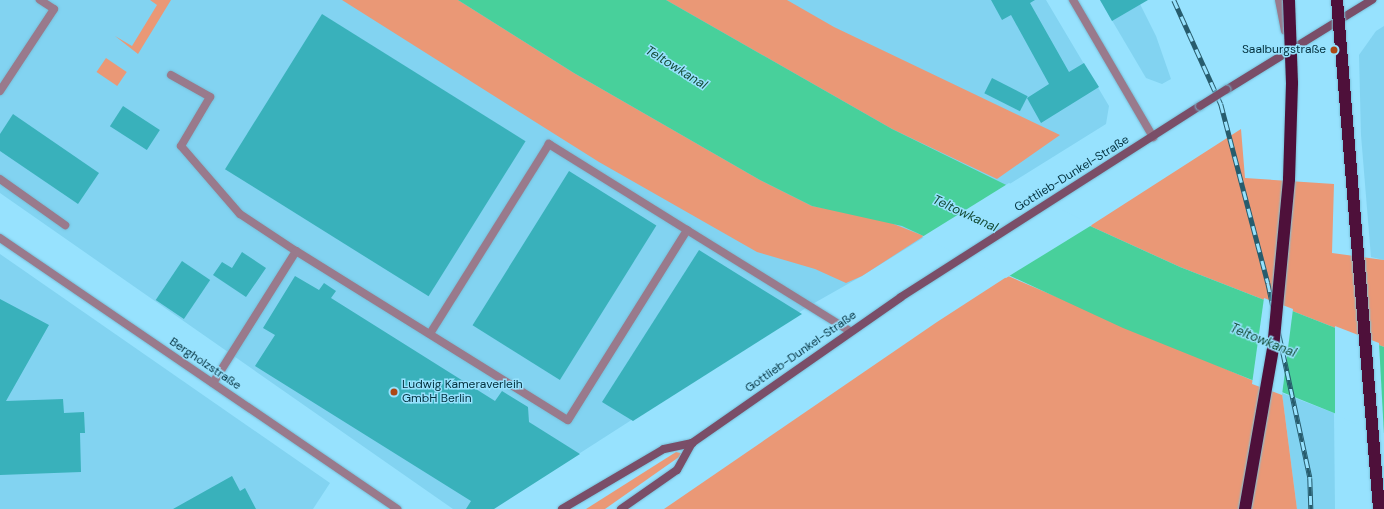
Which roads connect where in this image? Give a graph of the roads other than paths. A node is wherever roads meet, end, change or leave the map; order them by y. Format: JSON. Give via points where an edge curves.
{"nodes":[{"id":1,"x":40,"y":0,"type":"edge"},
{"id":2,"x":1073,"y":0,"type":"edge"},
{"id":3,"x":1279,"y":0,"type":"edge"},
{"id":4,"x":1289,"y":0,"type":"edge"},
{"id":5,"x":1337,"y":0,"type":"edge"},
{"id":6,"x":1372,"y":0,"type":"edge"},
{"id":7,"x":1286,"y":52,"type":"junction"},
{"id":8,"x":171,"y":75,"type":"dead end"},
{"id":9,"x":0,"y":91,"type":"edge"},
{"id":10,"x":1153,"y":137,"type":"junction"},
{"id":11,"x":0,"y":179,"type":"edge"},
{"id":12,"x":65,"y":225,"type":"dead end"},
{"id":13,"x":687,"y":230,"type":"junction"},
{"id":14,"x":0,"y":238,"type":"edge"},
{"id":15,"x":296,"y":251,"type":"junction"},
{"id":16,"x":850,"y":331,"type":"junction"},
{"id":17,"x":430,"y":334,"type":"junction"},
{"id":18,"x":213,"y":384,"type":"junction"},
{"id":19,"x":692,"y":443,"type":"junction"},
{"id":20,"x":397,"y":509,"type":"edge"},
{"id":21,"x":562,"y":509,"type":"edge"},
{"id":22,"x":621,"y":509,"type":"edge"},
{"id":23,"x":1245,"y":509,"type":"edge"},
{"id":24,"x":1379,"y":509,"type":"edge"}],
"edges":[{"from":1,"to":9,"type":"street","via":[[54,9]]},
{"from":2,"to":10,"type":"street"},
{"from":3,"to":7,"type":"street"},
{"from":4,"to":23,"type":"highway","bridge":true,"via":[[1292,83],[1289,179],[1272,356]]},
{"from":5,"to":24,"type":"highway","bridge":true},
{"from":6,"to":7,"type":"street","name":"Gottlieb-Dunkel-Straße"},
{"from":7,"to":10,"type":"street","name":"Gottlieb-Dunkel-Straße","bridge":true},
{"from":8,"to":15,"type":"street","via":[[210,97],[181,146],[240,214]]},
{"from":10,"to":16,"type":"street","name":"Gottlieb-Dunkel-Straße"},
{"from":11,"to":12,"type":"street"},
{"from":13,"to":16,"type":"street"},
{"from":13,"to":17,"type":"street","via":[[568,420]]},
{"from":13,"to":17,"type":"street","via":[[549,144]]},
{"from":14,"to":18,"type":"street","name":"Bergholzstraße"},
{"from":15,"to":17,"type":"street"},
{"from":15,"to":18,"type":"street"},
{"from":16,"to":19,"type":"street","name":"Gottlieb-Dunkel-Straße"},
{"from":18,"to":20,"type":"street","name":"Bergholzstraße"},
{"from":19,"to":21,"type":"street","name":"Gottlieb-Dunkel-Straße","via":[[664,449]]},
{"from":19,"to":22,"type":"street","name":"Gottlieb-Dunkel-Straße","via":[[678,470]]}]}
